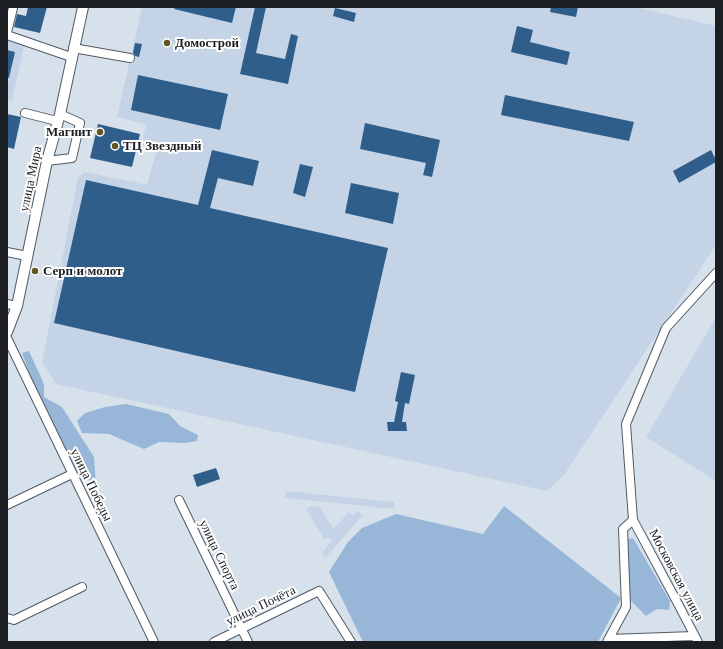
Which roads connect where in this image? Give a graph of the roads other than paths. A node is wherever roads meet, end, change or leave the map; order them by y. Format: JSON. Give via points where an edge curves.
{"nodes":[{"id":1,"x":83,"y":7,"type":"edge"},
{"id":2,"x":13,"y":8,"type":"edge"},
{"id":3,"x":7,"y":34,"type":"edge"},
{"id":4,"x":72,"y":53,"type":"junction"},
{"id":5,"x":130,"y":58,"type":"dead end"},
{"id":6,"x":25,"y":113,"type":"dead end"},
{"id":7,"x":58,"y":118,"type":"junction"},
{"id":8,"x":48,"y":161,"type":"junction"},
{"id":9,"x":7,"y":252,"type":"edge"},
{"id":10,"x":27,"y":256,"type":"junction"},
{"id":11,"x":716,"y":273,"type":"edge"},
{"id":12,"x":7,"y":304,"type":"edge"},
{"id":13,"x":17,"y":306,"type":"junction"},
{"id":14,"x":7,"y":332,"type":"edge"},
{"id":15,"x":7,"y":338,"type":"edge"},
{"id":16,"x":72,"y":474,"type":"junction"},
{"id":17,"x":179,"y":500,"type":"dead end"},
{"id":18,"x":7,"y":506,"type":"edge"},
{"id":19,"x":633,"y":520,"type":"junction"},
{"id":20,"x":82,"y":588,"type":"dead end"},
{"id":21,"x":7,"y":618,"type":"edge"},
{"id":22,"x":242,"y":629,"type":"junction"},
{"id":23,"x":696,"y":639,"type":"edge"},
{"id":24,"x":608,"y":640,"type":"edge"},
{"id":25,"x":154,"y":642,"type":"edge"},
{"id":26,"x":214,"y":642,"type":"edge"},
{"id":27,"x":248,"y":642,"type":"edge"},
{"id":28,"x":351,"y":642,"type":"edge"}],
"edges":[{"from":1,"to":4,"type":"main road","name":"улица Мира"},
{"from":2,"to":3,"type":"street"},
{"from":3,"to":4,"type":"street"},
{"from":4,"to":5,"type":"street"},
{"from":4,"to":7,"type":"main road","name":"улица Мира"},
{"from":6,"to":7,"type":"street"},
{"from":7,"to":8,"type":"main road","name":"улица Мира"},
{"from":7,"to":8,"type":"street","via":[[80,122],[72,158]]},
{"from":8,"to":10,"type":"main road","name":"улица Мира"},
{"from":9,"to":10,"type":"street"},
{"from":10,"to":13,"type":"main road","name":"улица Мира"},
{"from":11,"to":19,"type":"street","via":[[666,328],[626,424]]},
{"from":12,"to":13,"type":"street"},
{"from":13,"to":14,"type":"main road","name":"улица Мира"},
{"from":15,"to":16,"type":"street","name":"улица Победы"},
{"from":16,"to":18,"type":"street"},
{"from":16,"to":25,"type":"street","name":"улица Победы"},
{"from":17,"to":22,"type":"street","name":"улица Спорта"},
{"from":19,"to":23,"type":"street","name":"Московская улица"},
{"from":19,"to":24,"type":"street","via":[[623,529],[626,607]]},
{"from":20,"to":21,"type":"street","via":[[14,620]]},
{"from":22,"to":26,"type":"street","name":"улица Почёта"},
{"from":22,"to":27,"type":"street","name":"улица Спорта"},
{"from":22,"to":28,"type":"street","name":"улица Почёта","via":[[319,591]]},
{"from":23,"to":24,"type":"street"}]}
